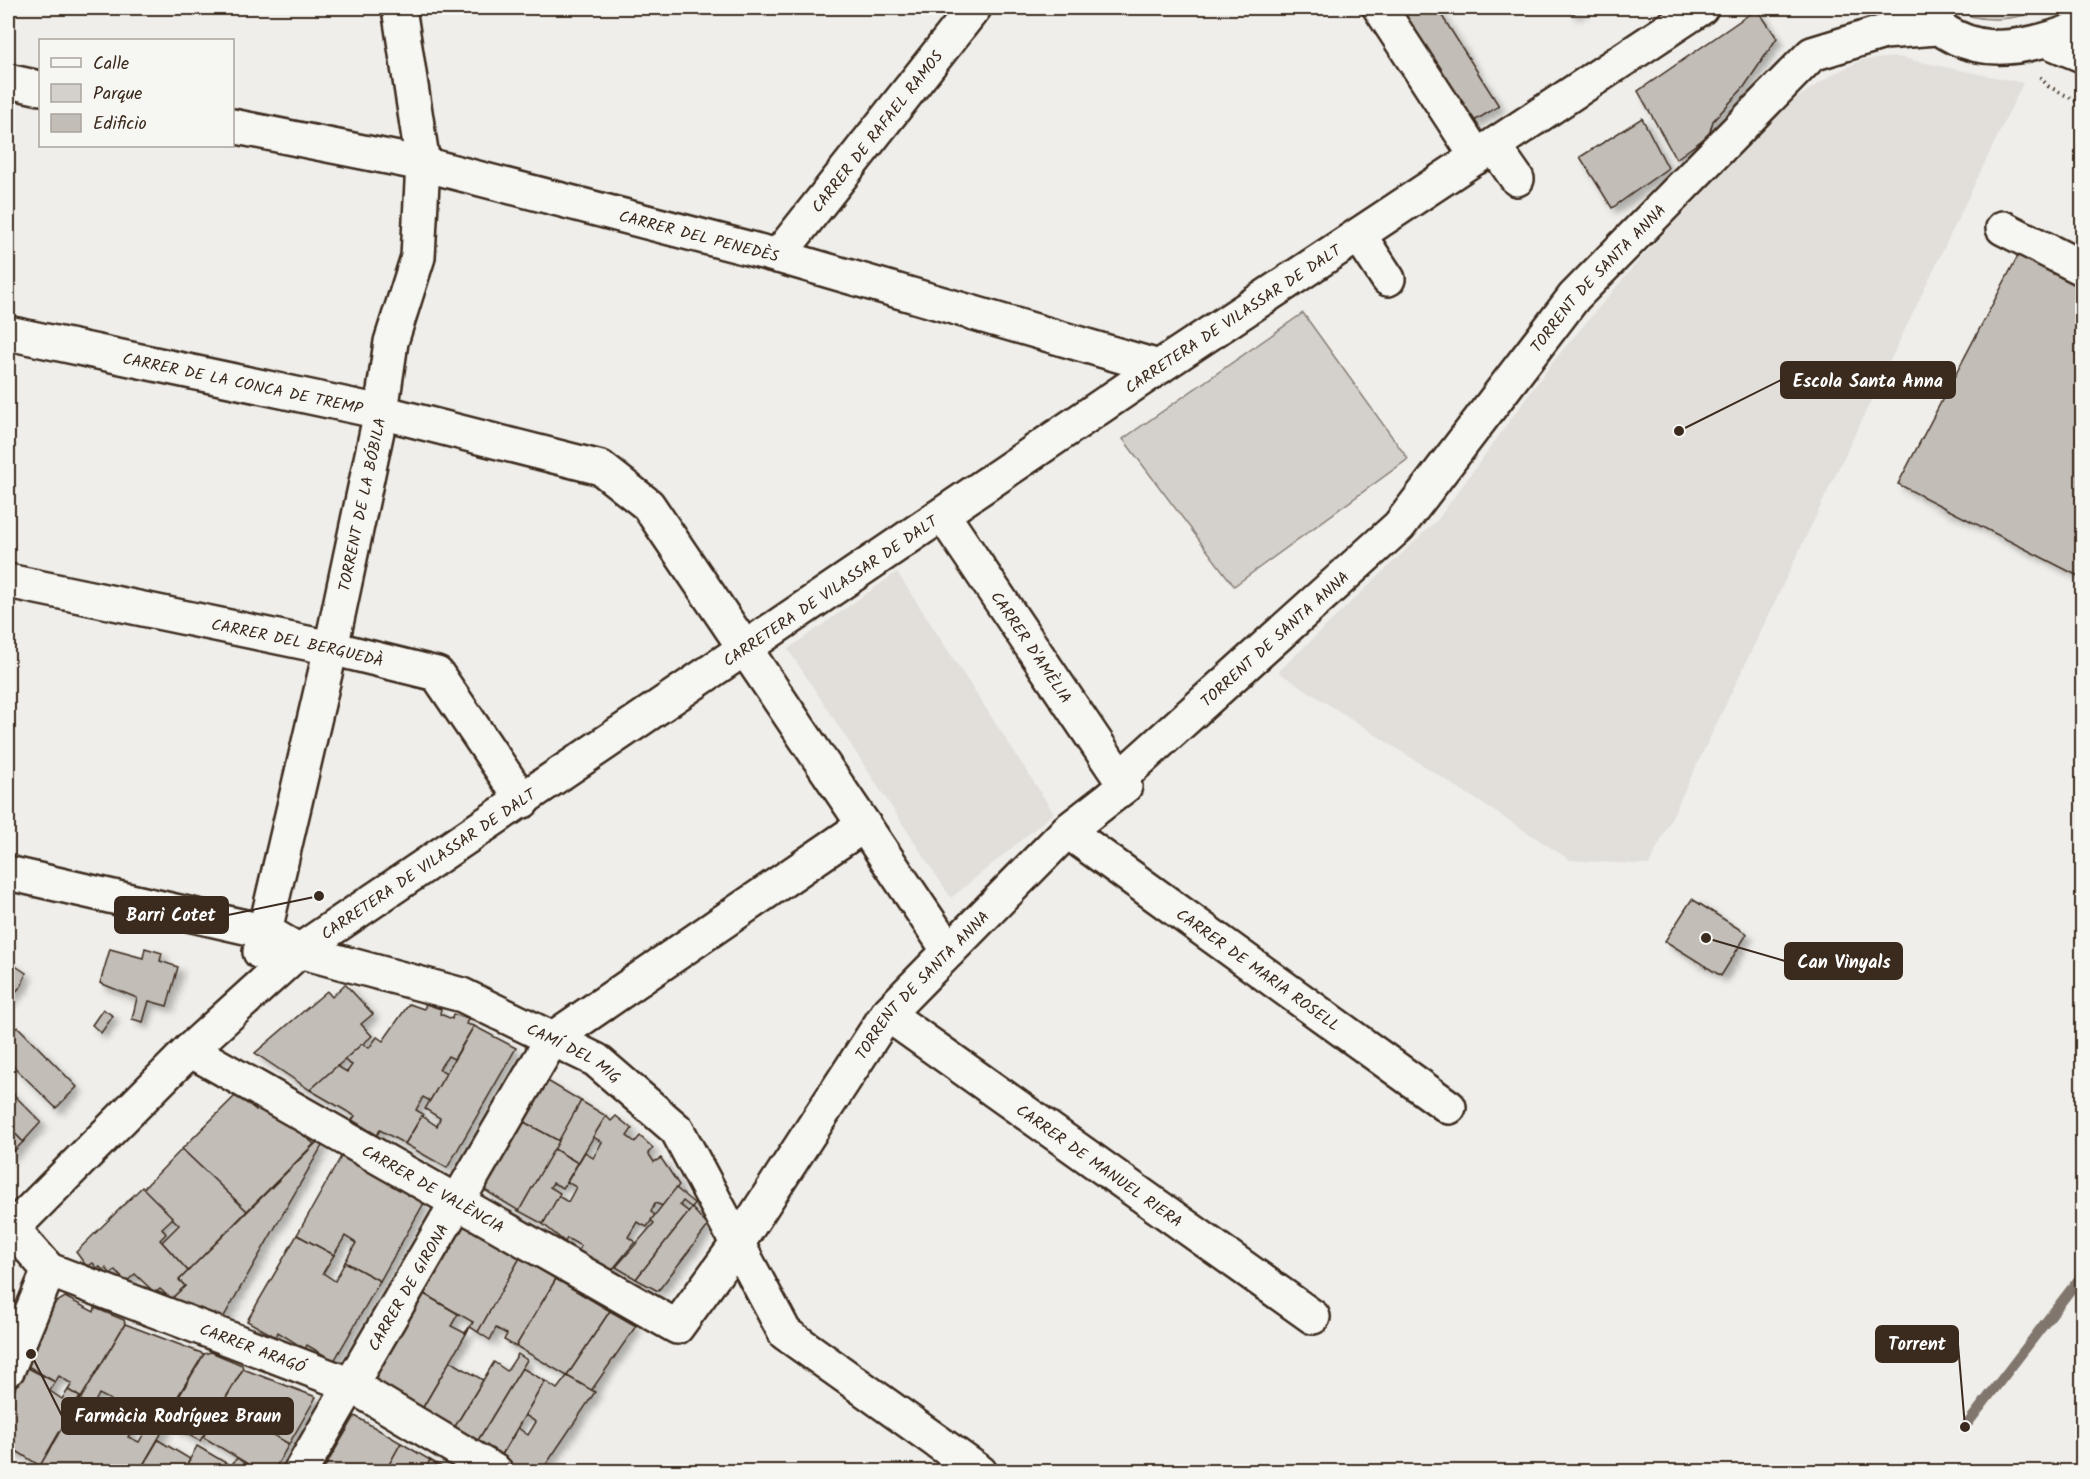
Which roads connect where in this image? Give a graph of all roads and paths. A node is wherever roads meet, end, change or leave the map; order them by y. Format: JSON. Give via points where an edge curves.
{"nodes":[{"id":1,"x":399,"y":8,"type":"edge"},
{"id":2,"x":974,"y":8,"type":"edge"},
{"id":3,"x":1380,"y":8,"type":"edge"},
{"id":4,"x":1701,"y":8,"type":"edge"},
{"id":5,"x":1928,"y":18,"type":"edge"},
{"id":6,"x":2082,"y":27,"type":"edge"},
{"id":7,"x":2048,"y":41,"type":"junction"},
{"id":8,"x":2082,"y":55,"type":"edge"},
{"id":9,"x":8,"y":81,"type":"edge"},
{"id":10,"x":39,"y":88,"type":"edge"},
{"id":11,"x":234,"y":126,"type":"edge"},
{"id":12,"x":1486,"y":152,"type":"junction"},
{"id":13,"x":423,"y":164,"type":"junction"},
{"id":14,"x":1517,"y":179,"type":"dead end"},
{"id":15,"x":2003,"y":228,"type":"dead end"},
{"id":16,"x":1359,"y":235,"type":"junction"},
{"id":17,"x":778,"y":256,"type":"junction"},
{"id":18,"x":2082,"y":268,"type":"edge"},
{"id":19,"x":1388,"y":279,"type":"dead end"},
{"id":20,"x":8,"y":333,"type":"edge"},
{"id":21,"x":1159,"y":368,"type":"junction"},
{"id":22,"x":381,"y":412,"type":"junction"},
{"id":23,"x":943,"y":515,"type":"junction"},
{"id":24,"x":8,"y":581,"type":"edge"},
{"id":25,"x":331,"y":648,"type":"junction"},
{"id":26,"x":745,"y":648,"type":"junction"},
{"id":27,"x":1120,"y":778,"type":"junction"},
{"id":28,"x":523,"y":801,"type":"junction"},
{"id":29,"x":864,"y":825,"type":"junction"},
{"id":30,"x":1067,"y":831,"type":"junction"},
{"id":31,"x":8,"y":873,"type":"edge"},
{"id":32,"x":267,"y":932,"type":"junction"},
{"id":33,"x":299,"y":951,"type":"junction"},
{"id":34,"x":949,"y":951,"type":"junction"},
{"id":35,"x":246,"y":996,"type":"junction"},
{"id":36,"x":887,"y":1014,"type":"junction"},
{"id":37,"x":552,"y":1039,"type":"junction"},
{"id":38,"x":190,"y":1050,"type":"junction"},
{"id":39,"x":1449,"y":1107,"type":"dead end"},
{"id":40,"x":458,"y":1203,"type":"junction"},
{"id":41,"x":10,"y":1231,"type":"edge"},
{"id":42,"x":738,"y":1244,"type":"junction"},
{"id":43,"x":49,"y":1270,"type":"junction"},
{"id":44,"x":1314,"y":1317,"type":"dead end"},
{"id":45,"x":677,"y":1327,"type":"joint"},
{"id":46,"x":8,"y":1369,"type":"edge"},
{"id":47,"x":351,"y":1385,"type":"junction"},
{"id":48,"x":300,"y":1472,"type":"edge"},
{"id":49,"x":496,"y":1472,"type":"edge"},
{"id":50,"x":980,"y":1472,"type":"edge"}],
"edges":[{"from":1,"to":13,"type":"street","name":"TORRENT DE LA BÓBILA"},
{"from":2,"to":17,"type":"street","name":"CARRER DE RAFAEL RAMOS"},
{"from":3,"to":12,"type":"street"},
{"from":4,"to":12,"type":"street","name":"CARRETERA DE VILASSAR DE DALT"},
{"from":5,"to":7,"type":"street","via":[[1973,46]]},
{"from":5,"to":27,"type":"street","name":"TORRENT DE SANTA ANNA","via":[[1812,54],[1574,297],[1400,526]]},
{"from":6,"to":7,"type":"street"},
{"from":7,"to":8,"type":"street"},
{"from":9,"to":10,"type":"street"},
{"from":11,"to":13,"type":"street","name":"CARRER DEL PENEDÈS"},
{"from":12,"to":14,"type":"street"},
{"from":12,"to":16,"type":"street","name":"CARRETERA DE VILASSAR DE DALT"},
{"from":13,"to":17,"type":"street","name":"CARRER DEL PENEDÈS"},
{"from":13,"to":22,"type":"street","name":"TORRENT DE LA BÓBILA","via":[[418,257],[391,342]]},
{"from":15,"to":18,"type":"street"},
{"from":16,"to":19,"type":"street"},
{"from":16,"to":21,"type":"street","name":"CARRETERA DE VILASSAR DE DALT"},
{"from":17,"to":21,"type":"street","name":"CARRER DEL PENEDÈS"},
{"from":20,"to":22,"type":"street","name":"CARRER DE LA CONCA DE TREMP"},
{"from":21,"to":23,"type":"street","name":"CARRETERA DE VILASSAR DE DALT"},
{"from":22,"to":25,"type":"street","name":"TORRENT DE LA BÓBILA"},
{"from":22,"to":26,"type":"street","name":"CARRER DE LA CONCA DE TREMP","via":[[601,468],[648,505]]},
{"from":23,"to":26,"type":"street","name":"CARRETERA DE VILASSAR DE DALT"},
{"from":23,"to":27,"type":"street","name":"CARRER D'AMÈLIA"},
{"from":24,"to":25,"type":"street","name":"CARRER DEL BERGUEDÀ"},
{"from":25,"to":28,"type":"street","name":"CARRER DEL BERGUEDÀ","via":[[437,674]]},
{"from":25,"to":32,"type":"street","name":"TORRENT DE LA BÓBILA"},
{"from":26,"to":28,"type":"street","name":"CARRETERA DE VILASSAR DE DALT"},
{"from":26,"to":29,"type":"street","name":"CARRER DE LA CONCA DE TREMP"},
{"from":27,"to":30,"type":"street","name":"TORRENT DE SANTA ANNA","via":[[1125,786]]},
{"from":28,"to":33,"type":"street","name":"CARRETERA DE VILASSAR DE DALT"},
{"from":29,"to":34,"type":"street","name":"CARRER DE LA CONCA DE TREMP"},
{"from":29,"to":37,"type":"street"},
{"from":30,"to":34,"type":"street","name":"TORRENT DE SANTA ANNA"},
{"from":30,"to":39,"type":"street","name":"CARRER DE MARIA ROSELL"},
{"from":31,"to":32,"type":"street","name":"CAMÍ DEL MIG"},
{"from":32,"to":33,"type":"street","name":"CAMÍ DEL MIG"},
{"from":32,"to":35,"type":"street","name":"TORRENT DE LA BÓBILA"},
{"from":33,"to":35,"type":"street","name":"CARRETERA DE VILASSAR DE DALT"},
{"from":33,"to":37,"type":"street","name":"CAMÍ DEL MIG","via":[[462,995]]},
{"from":34,"to":36,"type":"street","name":"TORRENT DE SANTA ANNA"},
{"from":35,"to":38,"type":"street","name":"CARRETERA DE VILASSAR DE DALT"},
{"from":36,"to":42,"type":"street","name":"TORRENT DE SANTA ANNA"},
{"from":36,"to":44,"type":"street","name":"CARRER DE MANUEL RIERA"},
{"from":37,"to":40,"type":"street","name":"CARRER DE GIRONA"},
{"from":37,"to":42,"type":"street","name":"CAMÍ DEL MIG","via":[[596,1060],[677,1130]]},
{"from":38,"to":40,"type":"street","name":"CARRER DE VALÈNCIA"},
{"from":38,"to":41,"type":"street","name":"CARRETERA DE VILASSAR DE DALT"},
{"from":40,"to":45,"type":"street","name":"CARRER DE VALÈNCIA"},
{"from":40,"to":47,"type":"street","name":"CARRER DE GIRONA"},
{"from":41,"to":43,"type":"street","name":"CARRER ARAGÓ"},
{"from":42,"to":45,"type":"street","name":"TORRENT DE SANTA ANNA"},
{"from":42,"to":50,"type":"street","name":"CAMÍ DEL MIG","via":[[785,1333]]},
{"from":43,"to":46,"type":"street"},
{"from":43,"to":47,"type":"street","name":"CARRER ARAGÓ"},
{"from":47,"to":48,"type":"street","name":"CARRER DE GIRONA"},
{"from":47,"to":49,"type":"street","name":"CARRER ARAGÓ"}]}
